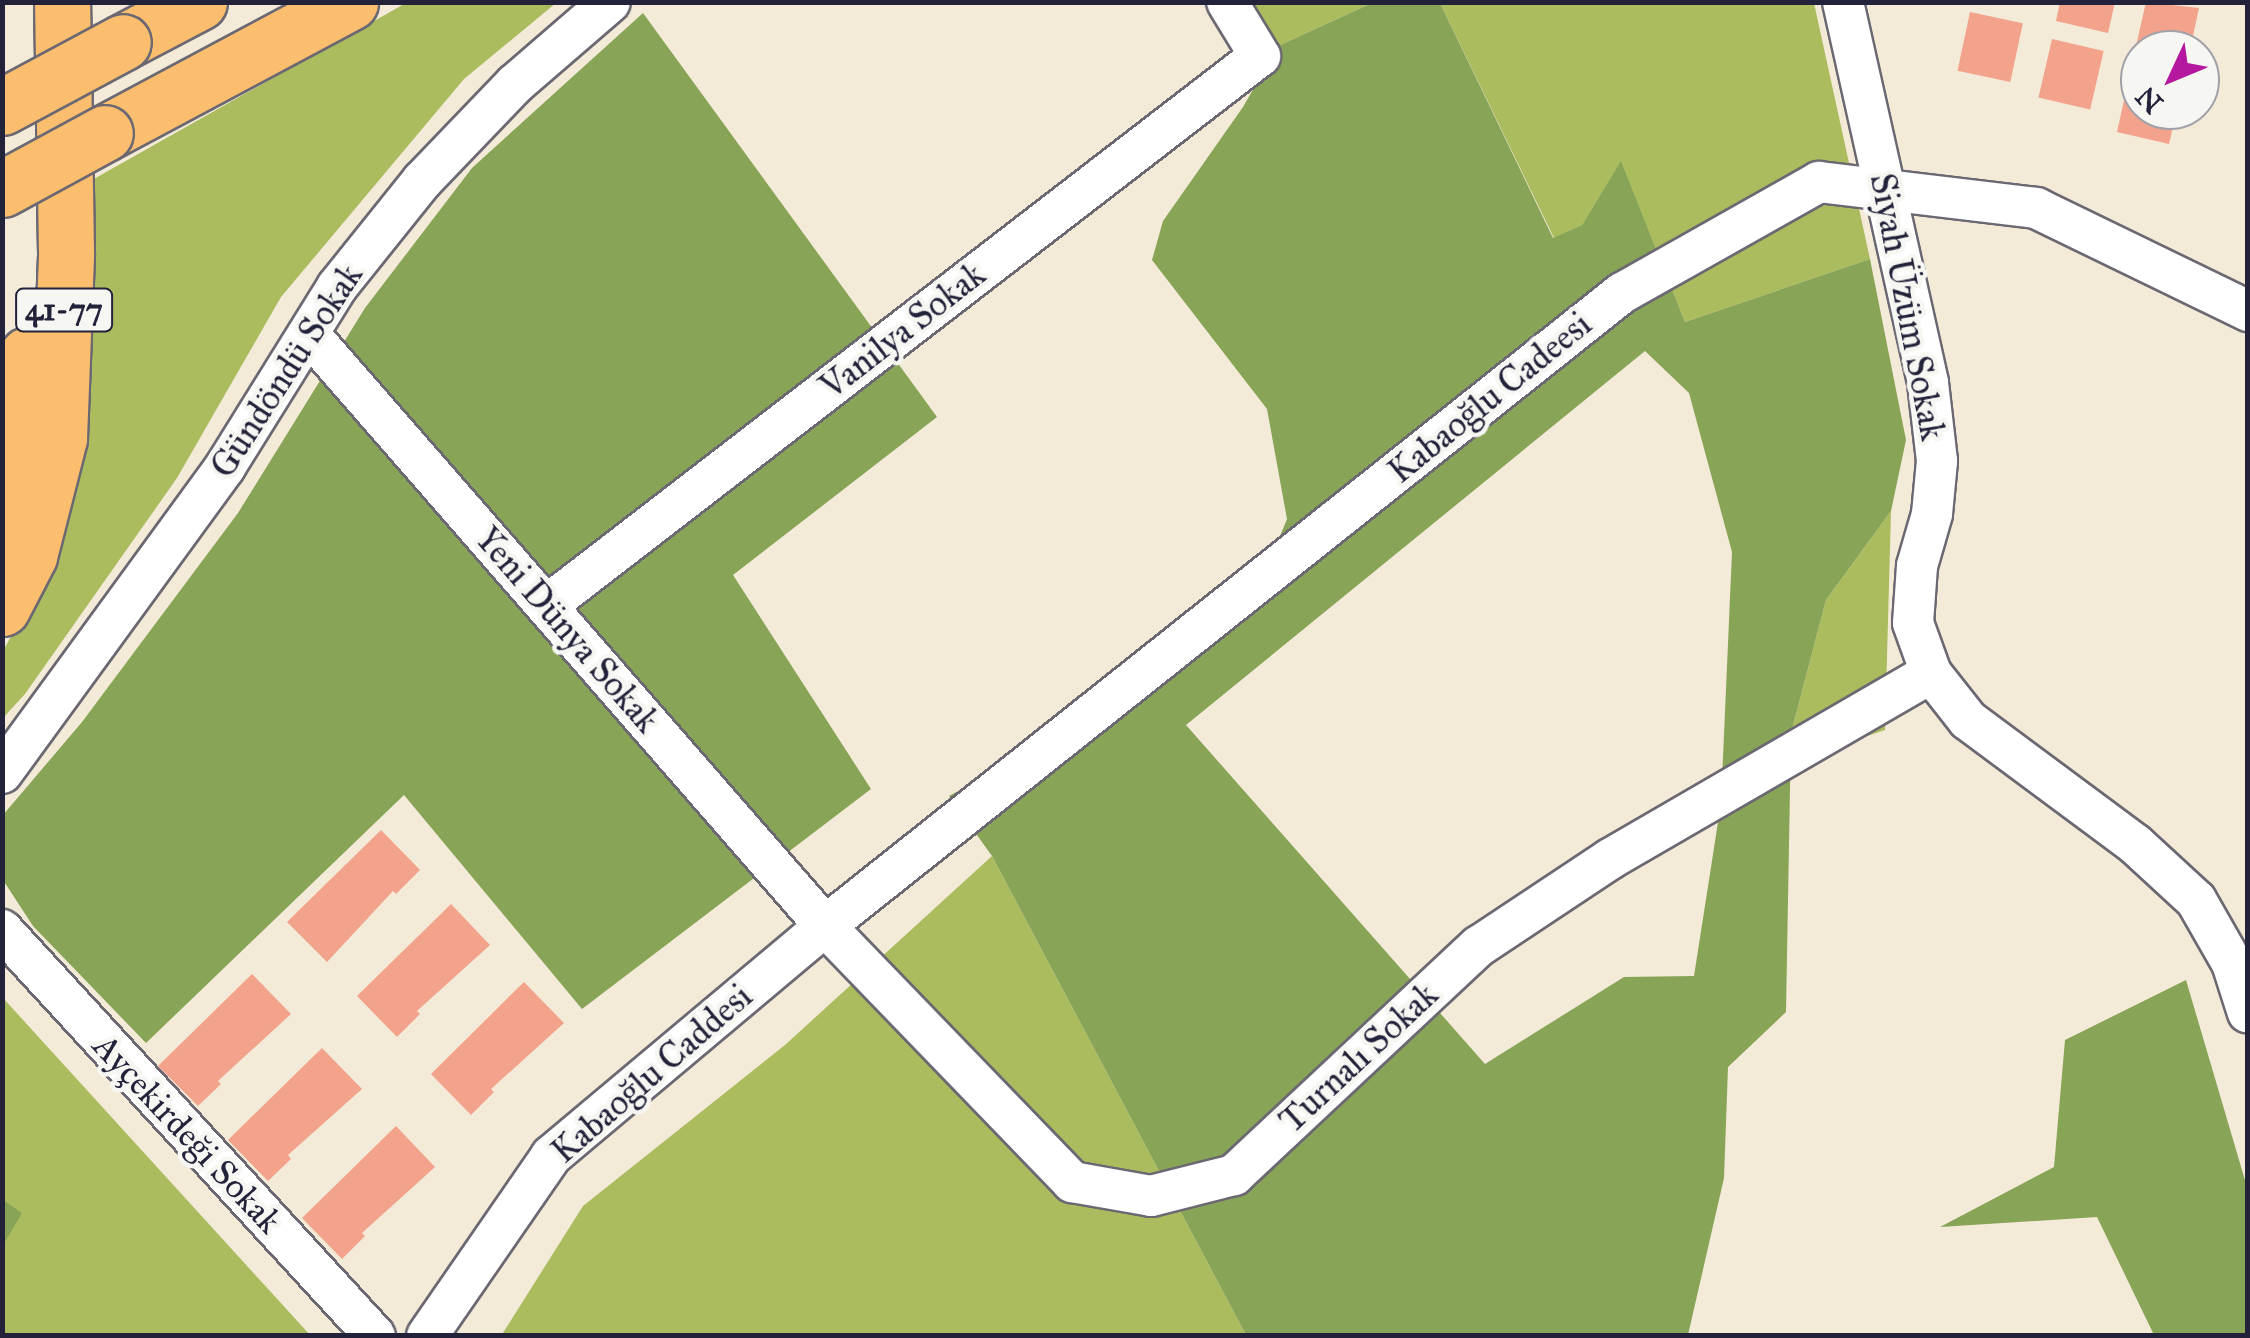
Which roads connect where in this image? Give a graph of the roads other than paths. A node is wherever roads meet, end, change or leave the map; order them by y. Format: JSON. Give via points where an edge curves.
{"nodes":[{"id":1,"x":25,"y":2,"type":"edge"},
{"id":2,"x":62,"y":2,"type":"edge"},
{"id":3,"x":199,"y":2,"type":"edge"},
{"id":4,"x":350,"y":2,"type":"edge"},
{"id":5,"x":610,"y":2,"type":"edge"},
{"id":6,"x":1227,"y":2,"type":"edge"},
{"id":7,"x":1843,"y":2,"type":"edge"},
{"id":8,"x":2,"y":107,"type":"edge"},
{"id":9,"x":2,"y":189,"type":"edge"},
{"id":10,"x":1885,"y":190,"type":"junction"},
{"id":11,"x":2248,"y":311,"type":"edge"},
{"id":12,"x":308,"y":334,"type":"junction"},
{"id":13,"x":2,"y":515,"type":"edge"},
{"id":14,"x":546,"y":606,"type":"junction"},
{"id":15,"x":2,"y":608,"type":"edge"},
{"id":16,"x":1931,"y":673,"type":"junction"},
{"id":17,"x":2,"y":773,"type":"edge"},
{"id":18,"x":825,"y":926,"type":"junction"},
{"id":19,"x":2,"y":930,"type":"edge"},
{"id":20,"x":2248,"y":1013,"type":"edge"},
{"id":21,"x":375,"y":1336,"type":"edge"},
{"id":22,"x":427,"y":1336,"type":"edge"}],
"edges":[{"from":1,"to":13,"type":"main road","via":[[27,364]]},
{"from":2,"to":15,"type":"main road","number":"41-77","via":[[66,252],[58,438],[29,556]]},
{"from":3,"to":8,"type":"main road","bridge":true},
{"from":4,"to":9,"type":"main road","bridge":true},
{"from":5,"to":12,"type":"street","name":"Gündöndü Sokak","via":[[515,84],[422,181]]},
{"from":6,"to":14,"type":"street","name":"Vanilya Sokak","via":[[1260,56]]},
{"from":7,"to":10,"type":"street","name":"Siyah Üzüm Sokak"},
{"from":10,"to":11,"type":"street","name":"Kabaoğlu Cadeesi","via":[[2036,208]]},
{"from":10,"to":16,"type":"street","name":"Siyah Üzüm Sokak","via":[[1928,383],[1938,461],[1916,566],[1913,623]]},
{"from":10,"to":18,"type":"street","name":"Kabaoğlu Cadeesi","via":[[1819,182],[1622,292]]},
{"from":12,"to":14,"type":"street","name":"Yeni Dünya Sokak"},
{"from":12,"to":17,"type":"street","name":"Gündöndü Sokak","via":[[225,467]]},
{"from":14,"to":18,"type":"street","name":"Yeni Dünya Sokak"},
{"from":16,"to":18,"type":"street","name":"Turnalı Sokak","via":[[1610,858],[1479,946],[1234,1175],[1151,1196],[1072,1182]]},
{"from":16,"to":20,"type":"street","name":"Siyah Üzüm Sokak","via":[[1968,720],[2135,844],[2196,900],[2232,963]]},
{"from":18,"to":22,"type":"street","name":"Kabaoğlu Caddesi","via":[[551,1156]]},
{"from":19,"to":21,"type":"street","name":"Ayçekirdeği Sokak"}]}
